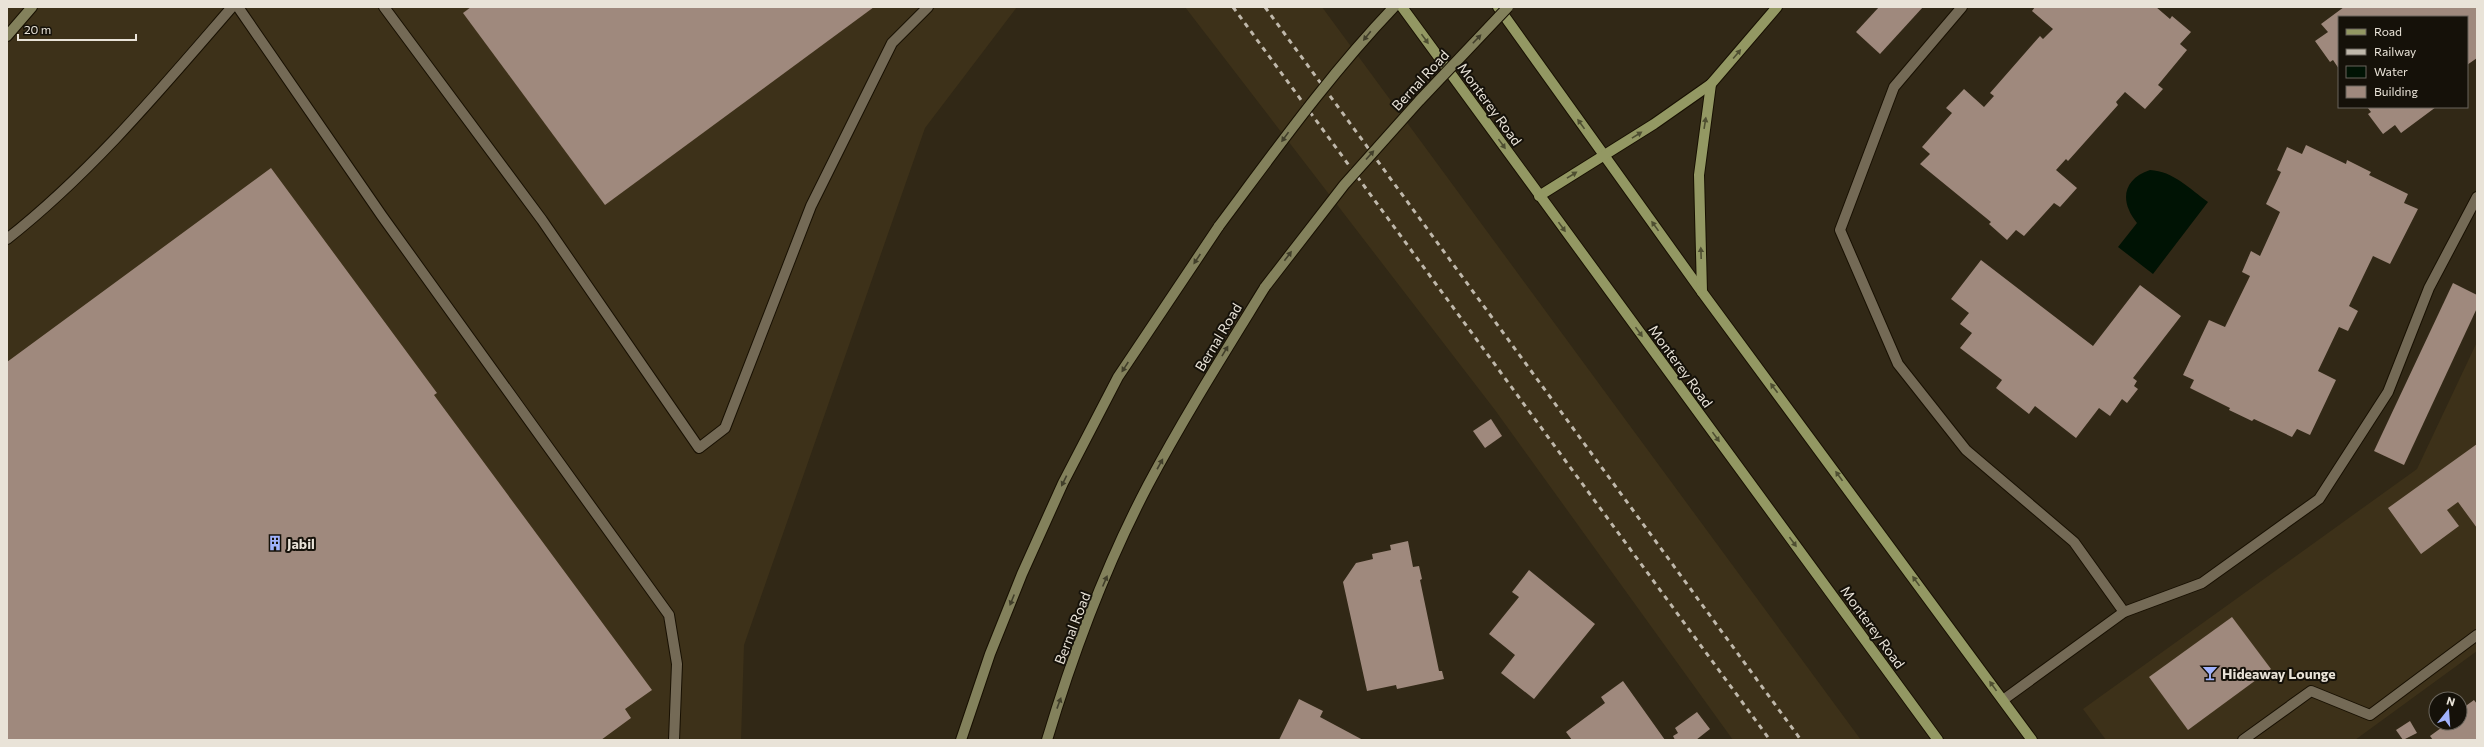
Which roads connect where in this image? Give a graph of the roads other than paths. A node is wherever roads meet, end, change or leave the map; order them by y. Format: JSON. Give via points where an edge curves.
{"nodes":[{"id":1,"x":32,"y":7,"type":"edge"},
{"id":2,"x":232,"y":7,"type":"edge"},
{"id":3,"x":238,"y":7,"type":"edge"},
{"id":4,"x":384,"y":7,"type":"edge"},
{"id":5,"x":928,"y":7,"type":"edge"},
{"id":6,"x":1394,"y":7,"type":"edge"},
{"id":7,"x":1402,"y":7,"type":"edge"},
{"id":8,"x":1498,"y":7,"type":"edge"},
{"id":9,"x":1508,"y":7,"type":"edge"},
{"id":10,"x":1777,"y":7,"type":"edge"},
{"id":11,"x":1962,"y":7,"type":"edge"},
{"id":12,"x":7,"y":36,"type":"edge"},
{"id":13,"x":1711,"y":84,"type":"junction"},
{"id":14,"x":1604,"y":155,"type":"junction"},
{"id":15,"x":1539,"y":196,"type":"junction"},
{"id":16,"x":2477,"y":197,"type":"edge"},
{"id":17,"x":7,"y":239,"type":"edge"},
{"id":18,"x":1702,"y":292,"type":"junction"},
{"id":19,"x":2124,"y":612,"type":"junction"},
{"id":20,"x":2477,"y":635,"type":"edge"},
{"id":21,"x":2003,"y":700,"type":"junction"},
{"id":22,"x":674,"y":740,"type":"edge"},
{"id":23,"x":961,"y":740,"type":"edge"},
{"id":24,"x":1047,"y":740,"type":"edge"},
{"id":25,"x":1938,"y":740,"type":"edge"},
{"id":26,"x":2032,"y":740,"type":"edge"},
{"id":27,"x":2243,"y":740,"type":"edge"}],
"edges":[{"from":1,"to":12,"type":"main road"},
{"from":2,"to":17,"type":"street","via":[[102,155],[39,214]]},
{"from":3,"to":22,"type":"street","via":[[382,216],[669,615],[677,664]]},
{"from":4,"to":5,"type":"street","via":[[542,220],[699,448],[725,428],[811,206],[892,43]]},
{"from":6,"to":23,"type":"main road","one_way":true,"bridge":true,"via":[[1291,129],[1219,226],[1118,377],[1063,483],[1022,574],[990,654]]},
{"from":7,"to":15,"type":"main road","name":"Monterey Road","one_way":true},
{"from":14,"to":8,"type":"main road","one_way":true},
{"from":24,"to":9,"type":"main road","name":"Bernal Road","one_way":true,"bridge":true,"via":[[1085,628],[1148,486],[1190,410],[1265,288],[1344,185]]},
{"from":13,"to":10,"type":"main road","one_way":true},
{"from":11,"to":19,"type":"street","via":[[1894,87],[1840,230],[1898,364],[1966,450],[2074,542]]},
{"from":14,"to":13,"type":"main road","one_way":true},
{"from":18,"to":13,"type":"main road","one_way":true,"via":[[1699,175]]},
{"from":15,"to":14,"type":"main road","one_way":true},
{"from":18,"to":14,"type":"main road","one_way":true},
{"from":15,"to":25,"type":"main road","name":"Monterey Road","one_way":true},
{"from":16,"to":19,"type":"street","via":[[2429,288],[2388,392],[2319,499],[2202,584]]},
{"from":21,"to":18,"type":"main road","one_way":true},
{"from":19,"to":21,"type":"street"},
{"from":20,"to":27,"type":"street","via":[[2370,715],[2311,691]]},
{"from":21,"to":26,"type":"main road"}]}
